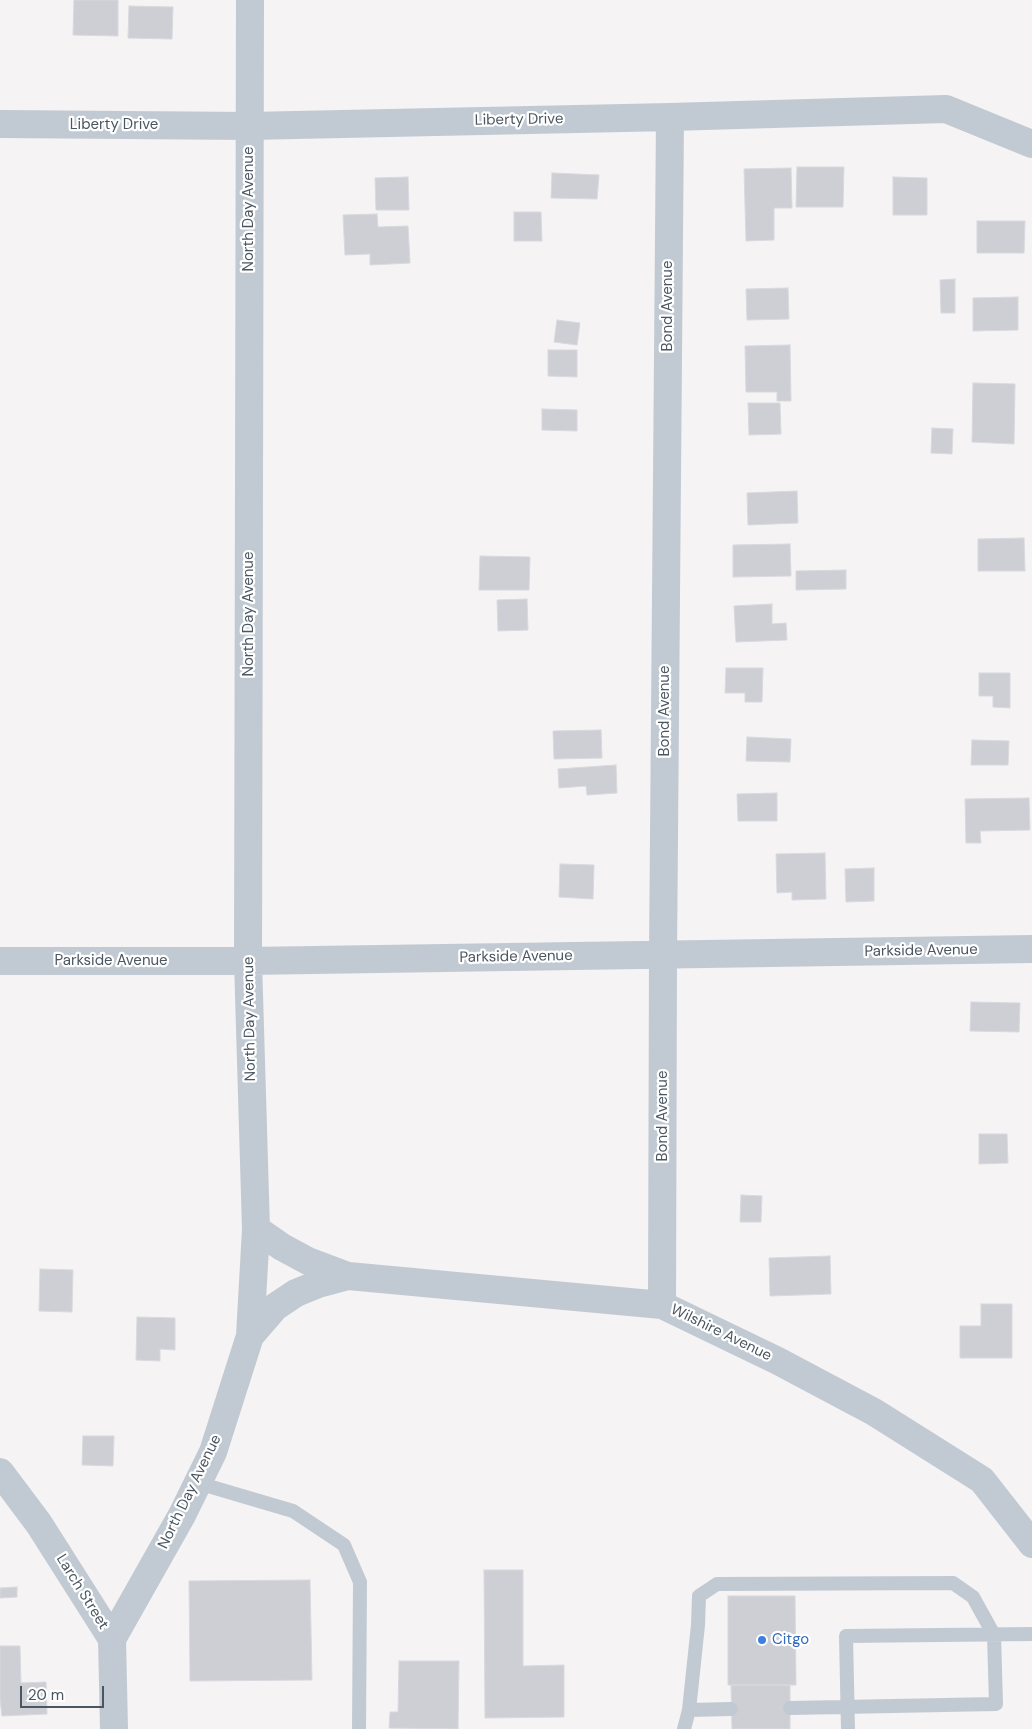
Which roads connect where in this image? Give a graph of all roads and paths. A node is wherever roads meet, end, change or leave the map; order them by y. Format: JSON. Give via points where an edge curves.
{"nodes":[{"id":1,"x":250,"y":0,"type":"edge"},
{"id":2,"x":670,"y":117,"type":"junction"},
{"id":3,"x":0,"y":124,"type":"edge"},
{"id":4,"x":250,"y":126,"type":"junction"},
{"id":5,"x":1032,"y":144,"type":"edge"},
{"id":6,"x":1032,"y":949,"type":"edge"},
{"id":7,"x":663,"y":955,"type":"junction"},
{"id":8,"x":0,"y":961,"type":"edge"},
{"id":9,"x":248,"y":961,"type":"junction"},
{"id":10,"x":256,"y":1228,"type":"junction"},
{"id":11,"x":348,"y":1276,"type":"junction"},
{"id":12,"x":662,"y":1305,"type":"junction"},
{"id":13,"x":250,"y":1336,"type":"junction"},
{"id":14,"x":0,"y":1472,"type":"edge"},
{"id":15,"x":198,"y":1483,"type":"junction"},
{"id":16,"x":1032,"y":1544,"type":"edge"},
{"id":17,"x":1032,"y":1634,"type":"edge"},
{"id":18,"x":994,"y":1635,"type":"junction"},
{"id":19,"x":112,"y":1639,"type":"junction"},
{"id":20,"x":848,"y":1706,"type":"junction"},
{"id":21,"x":790,"y":1708,"type":"dead end"},
{"id":22,"x":732,"y":1709,"type":"dead end"},
{"id":23,"x":689,"y":1710,"type":"junction"},
{"id":24,"x":114,"y":1729,"type":"edge"},
{"id":25,"x":359,"y":1729,"type":"edge"},
{"id":26,"x":684,"y":1729,"type":"edge"},
{"id":27,"x":848,"y":1729,"type":"edge"}],
"edges":[{"from":1,"to":4,"type":"street","name":"North Day Avenue"},
{"from":2,"to":4,"type":"street","name":"Liberty Drive"},
{"from":2,"to":5,"type":"street","name":"Liberty Drive","via":[[946,109]]},
{"from":2,"to":7,"type":"street","name":"Bond Avenue"},
{"from":3,"to":4,"type":"street","name":"Liberty Drive"},
{"from":4,"to":9,"type":"street","name":"North Day Avenue"},
{"from":6,"to":7,"type":"street","name":"Parkside Avenue"},
{"from":7,"to":9,"type":"street","name":"Parkside Avenue"},
{"from":7,"to":12,"type":"street","name":"Bond Avenue"},
{"from":8,"to":9,"type":"street","name":"Parkside Avenue"},
{"from":9,"to":10,"type":"street","name":"North Day Avenue"},
{"from":10,"to":11,"type":"street","via":[[282,1247]]},
{"from":10,"to":13,"type":"street","name":"North Day Avenue"},
{"from":11,"to":12,"type":"street","name":"Wilshire Avenue"},
{"from":11,"to":13,"type":"street","name":"North Day Avenue","via":[[296,1293],[275,1307]]},
{"from":12,"to":16,"type":"street","name":"Wilshire Avenue","via":[[874,1412],[982,1480]]},
{"from":13,"to":15,"type":"street","name":"North Day Avenue","via":[[213,1452]]},
{"from":14,"to":19,"type":"street","name":"Larch Street","via":[[39,1524]]},
{"from":15,"to":19,"type":"street","name":"North Day Avenue"},
{"from":15,"to":25,"type":"lane","via":[[292,1511],[344,1544],[360,1582]]},
{"from":17,"to":18,"type":"lane"},
{"from":18,"to":20,"type":"lane","via":[[996,1704]]},
{"from":18,"to":20,"type":"lane","via":[[846,1636]]},
{"from":18,"to":23,"type":"lane","via":[[973,1596],[953,1583],[717,1584],[700,1596]]},
{"from":19,"to":24,"type":"street","name":"Larch Street"},
{"from":20,"to":21,"type":"lane"},
{"from":20,"to":27,"type":"lane"},
{"from":22,"to":23,"type":"lane"},
{"from":23,"to":26,"type":"lane"}]}
